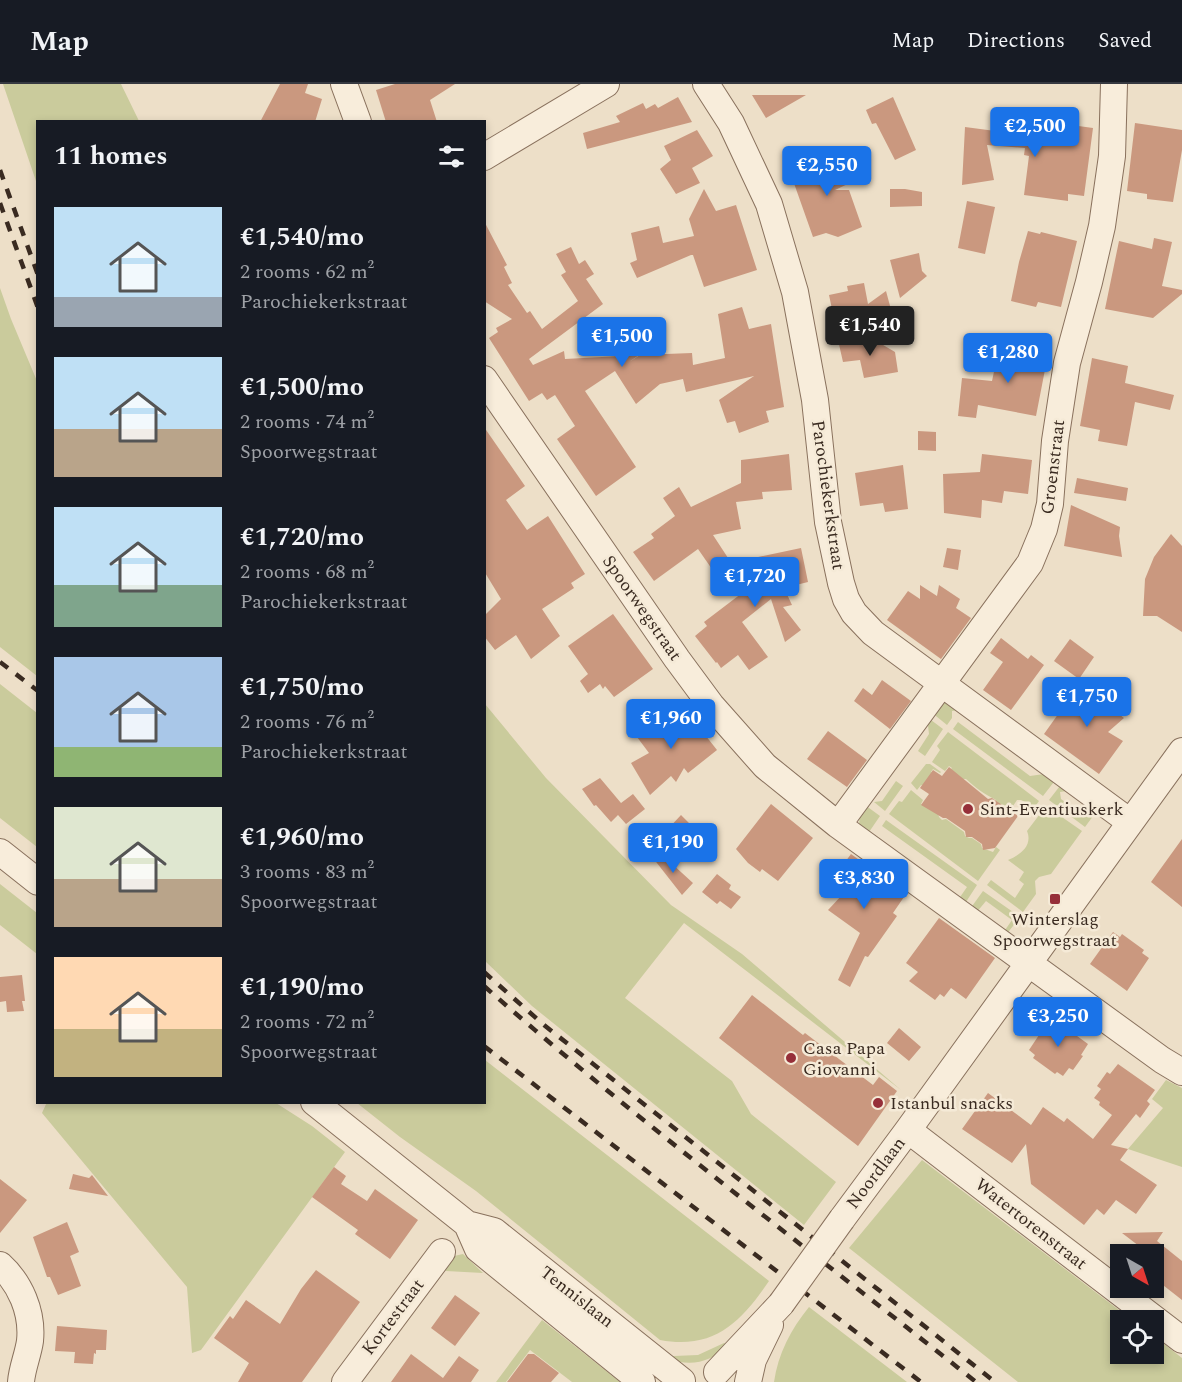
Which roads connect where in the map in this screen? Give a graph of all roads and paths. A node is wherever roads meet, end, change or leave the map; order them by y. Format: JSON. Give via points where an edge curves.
{"nodes":[{"id":1,"x":344,"y":84,"type":"edge"},
{"id":2,"x":606,"y":84,"type":"edge"},
{"id":3,"x":706,"y":84,"type":"edge"},
{"id":4,"x":1114,"y":84,"type":"edge"},
{"id":5,"x":357,"y":120,"type":"edge"},
{"id":6,"x":486,"y":156,"type":"edge"},
{"id":7,"x":486,"y":382,"type":"edge"},
{"id":8,"x":942,"y":683,"type":"junction"},
{"id":9,"x":1182,"y":750,"type":"edge"},
{"id":10,"x":1130,"y":822,"type":"junction"},
{"id":11,"x":838,"y":825,"type":"junction"},
{"id":12,"x":0,"y":852,"type":"edge"},
{"id":13,"x":36,"y":880,"type":"edge"},
{"id":14,"x":1029,"y":963,"type":"junction"},
{"id":15,"x":1182,"y":1072,"type":"edge"},
{"id":16,"x":317,"y":1104,"type":"edge"},
{"id":17,"x":908,"y":1130,"type":"junction"},
{"id":18,"x":467,"y":1224,"type":"junction"},
{"id":19,"x":442,"y":1252,"type":"dead end"},
{"id":20,"x":0,"y":1265,"type":"edge"},
{"id":21,"x":781,"y":1304,"type":"junction"},
{"id":22,"x":1182,"y":1340,"type":"edge"},
{"id":23,"x":726,"y":1377,"type":"edge"},
{"id":24,"x":682,"y":1381,"type":"edge"},
{"id":25,"x":21,"y":1382,"type":"edge"},
{"id":26,"x":345,"y":1382,"type":"edge"},
{"id":27,"x":642,"y":1382,"type":"edge"},
{"id":28,"x":748,"y":1382,"type":"edge"}],
"edges":[{"from":1,"to":5,"type":"street"},
{"from":2,"to":6,"type":"street"},
{"from":3,"to":8,"type":"street","name":"Parochiekerkstraat","via":[[731,123],[769,204],[795,292],[815,400],[828,522],[846,599],[873,633]]},
{"from":4,"to":8,"type":"street","name":"Groenstraat","via":[[1112,156],[1102,226],[1067,363],[1044,529],[1030,563]]},
{"from":7,"to":11,"type":"street","name":"Spoorwegstraat","via":[[711,705],[765,766]]},
{"from":8,"to":10,"type":"street","name":"Parochiekerkstraat"},
{"from":8,"to":11,"type":"street","name":"Groenstraat"},
{"from":9,"to":10,"type":"street","name":"Noordlaan"},
{"from":10,"to":14,"type":"street","name":"Noordlaan"},
{"from":11,"to":14,"type":"street","name":"Spoorwegstraat"},
{"from":12,"to":13,"type":"street"},
{"from":14,"to":15,"type":"street","name":"Spoorwegstraat"},
{"from":14,"to":17,"type":"street","name":"Noordlaan"},
{"from":16,"to":18,"type":"street","name":"Tennislaan"},
{"from":17,"to":21,"type":"street","name":"Noordlaan","bridge":true},
{"from":17,"to":22,"type":"street","name":"Watertorenstraat"},
{"from":18,"to":24,"type":"street","name":"Tennislaan","via":[[494,1231]]},
{"from":18,"to":27,"type":"street","name":"Tennislaan","via":[[478,1249]]},
{"from":19,"to":26,"type":"street","name":"Kortestraat"},
{"from":20,"to":25,"type":"street","via":[[12,1276],[28,1309],[30,1340]]},
{"from":21,"to":23,"type":"street","name":"Noordlaan"},
{"from":21,"to":28,"type":"street","name":"Noordlaan","via":[[753,1360]]},
{"from":23,"to":24,"type":"street","name":"Noordlaan","via":[[704,1370]]}]}
